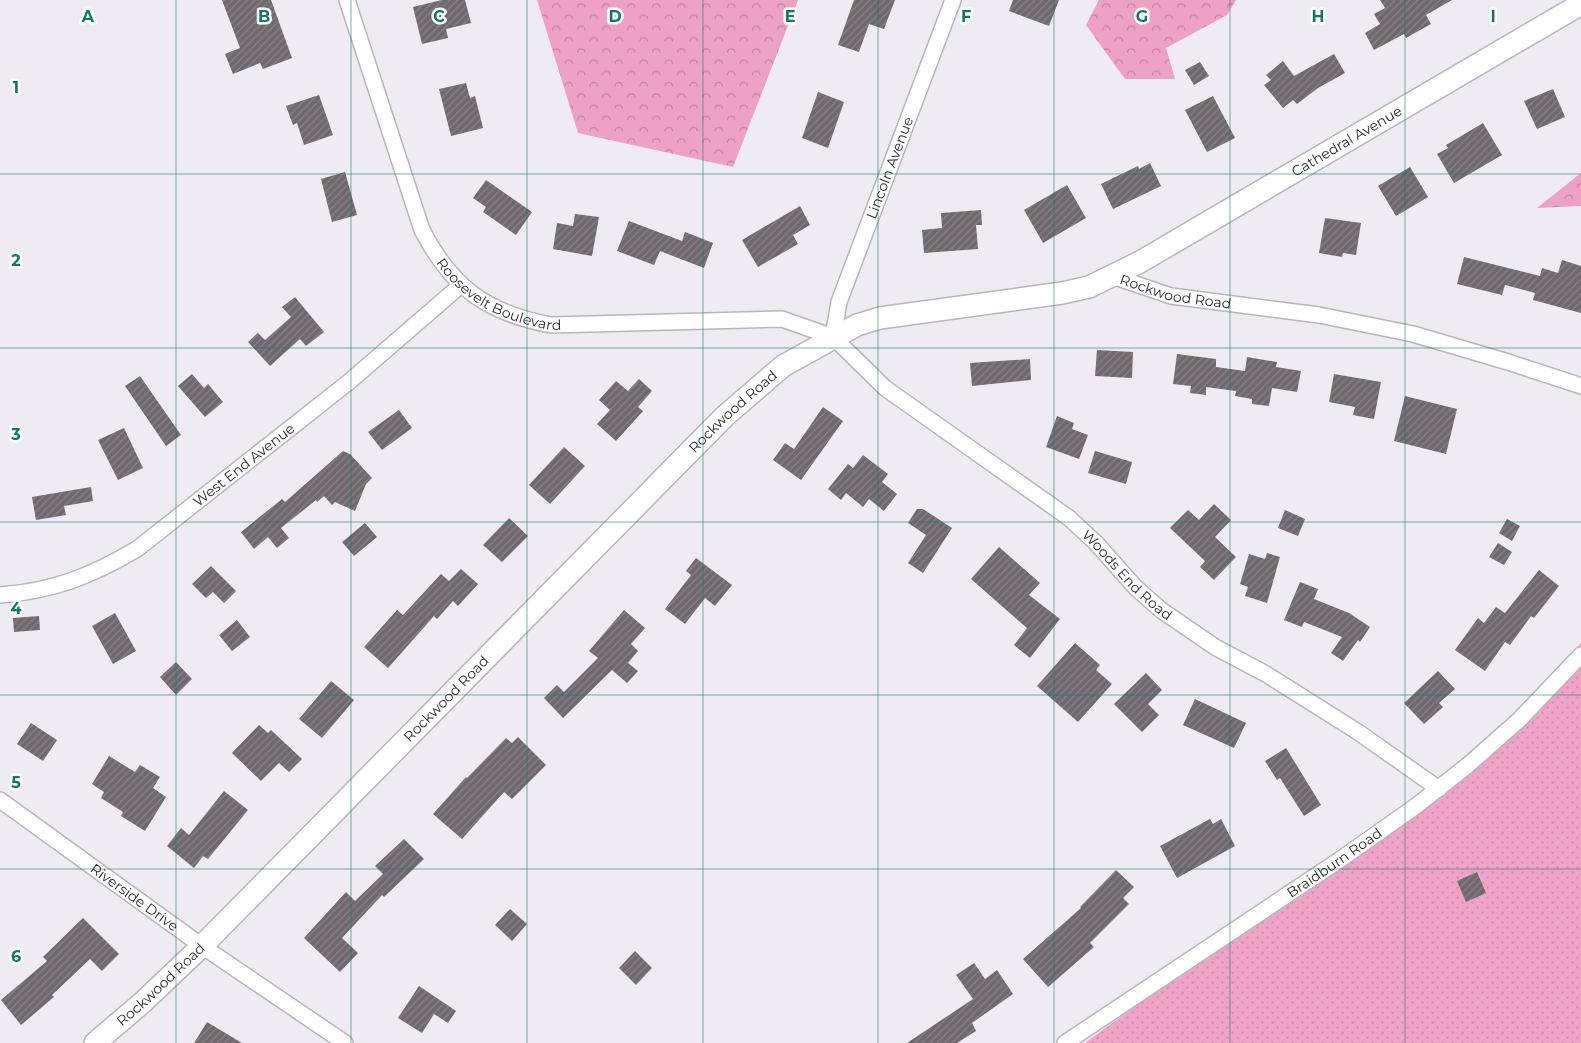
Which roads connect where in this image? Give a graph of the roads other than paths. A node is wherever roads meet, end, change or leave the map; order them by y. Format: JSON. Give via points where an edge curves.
{"nodes":[{"id":1,"x":347,"y":0,"type":"edge"},
{"id":2,"x":954,"y":0,"type":"edge"},
{"id":3,"x":1581,"y":4,"type":"edge"},
{"id":4,"x":1112,"y":276,"type":"junction"},
{"id":5,"x":461,"y":285,"type":"junction"},
{"id":6,"x":833,"y":337,"type":"junction"},
{"id":7,"x":1581,"y":386,"type":"edge"},
{"id":8,"x":0,"y":595,"type":"edge"},
{"id":9,"x":1581,"y":655,"type":"edge"},
{"id":10,"x":1439,"y":789,"type":"junction"},
{"id":11,"x":0,"y":800,"type":"edge"},
{"id":12,"x":202,"y":946,"type":"junction"},
{"id":13,"x":95,"y":1043,"type":"edge"},
{"id":14,"x":345,"y":1043,"type":"edge"},
{"id":15,"x":1065,"y":1043,"type":"edge"}],
"edges":[{"from":1,"to":5,"type":"street","name":"Roosevelt Boulevard","via":[[422,230],[433,252]]},
{"from":2,"to":6,"type":"street","name":"Lincoln Avenue","via":[[839,302]]},
{"from":3,"to":4,"type":"street","name":"Cathedral Avenue","via":[[1250,199]]},
{"from":4,"to":6,"type":"street","name":"Rockwood Road","via":[[1062,293],[880,318]]},
{"from":4,"to":7,"type":"street","name":"Rockwood Road","via":[[1171,296],[1319,315],[1413,334]]},
{"from":5,"to":6,"type":"street","name":"Roosevelt Boulevard","via":[[503,312],[551,325],[782,319]]},
{"from":5,"to":8,"type":"street","name":"West End Avenue","via":[[350,380],[137,549],[73,581],[55,587]]},
{"from":6,"to":10,"type":"street","name":"Woods End Road","via":[[886,388],[1069,518],[1161,610],[1358,732]]},
{"from":6,"to":12,"type":"street","name":"Rockwood Road","via":[[783,366],[725,416]]},
{"from":9,"to":10,"type":"street","name":"Braidburn Road","via":[[1519,720]]},
{"from":10,"to":15,"type":"street","name":"Braidburn Road","via":[[1338,861]]},
{"from":11,"to":12,"type":"street","name":"Riverside Drive"},
{"from":12,"to":13,"type":"street","name":"Rockwood Road"},
{"from":12,"to":14,"type":"street","name":"Riverside Drive"}]}
